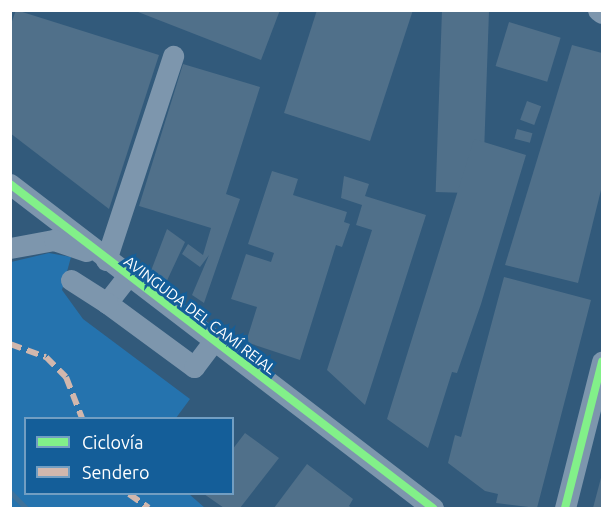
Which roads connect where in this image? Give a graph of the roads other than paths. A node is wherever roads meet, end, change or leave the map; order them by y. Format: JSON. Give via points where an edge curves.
{"nodes":[{"id":1,"x":598,"y":10,"type":"edge"},
{"id":2,"x":603,"y":13,"type":"edge"},
{"id":3,"x":173,"y":56,"type":"dead end"},
{"id":4,"x":10,"y":184,"type":"edge"},
{"id":5,"x":10,"y":248,"type":"edge"},
{"id":6,"x":106,"y":260,"type":"junction"},
{"id":7,"x":127,"y":277,"type":"junction"},
{"id":8,"x":71,"y":280,"type":"dead end"},
{"id":9,"x":107,"y":303,"type":"junction"},
{"id":10,"x":213,"y":342,"type":"junction"},
{"id":11,"x":603,"y":362,"type":"edge"},
{"id":12,"x":433,"y":508,"type":"edge"},
{"id":13,"x":565,"y":508,"type":"edge"}],
"edges":[{"from":1,"to":2,"type":"street"},
{"from":3,"to":6,"type":"street"},
{"from":4,"to":6,"type":"street","name":"AVINGUDA DEL CAMÍ REIAL"},
{"from":5,"to":6,"type":"street","name":"AVINGUDA DEL CAMÍ REIAL","via":[[54,240]]},
{"from":6,"to":7,"type":"street","name":"AVINGUDA DEL CAMÍ REIAL"},
{"from":7,"to":9,"type":"street"},
{"from":7,"to":10,"type":"street","name":"AVINGUDA DEL CAMÍ REIAL"},
{"from":8,"to":9,"type":"street"},
{"from":9,"to":10,"type":"street","via":[[194,368]]},
{"from":10,"to":12,"type":"street","name":"AVINGUDA DEL CAMÍ REIAL"},
{"from":11,"to":13,"type":"street"}]}
